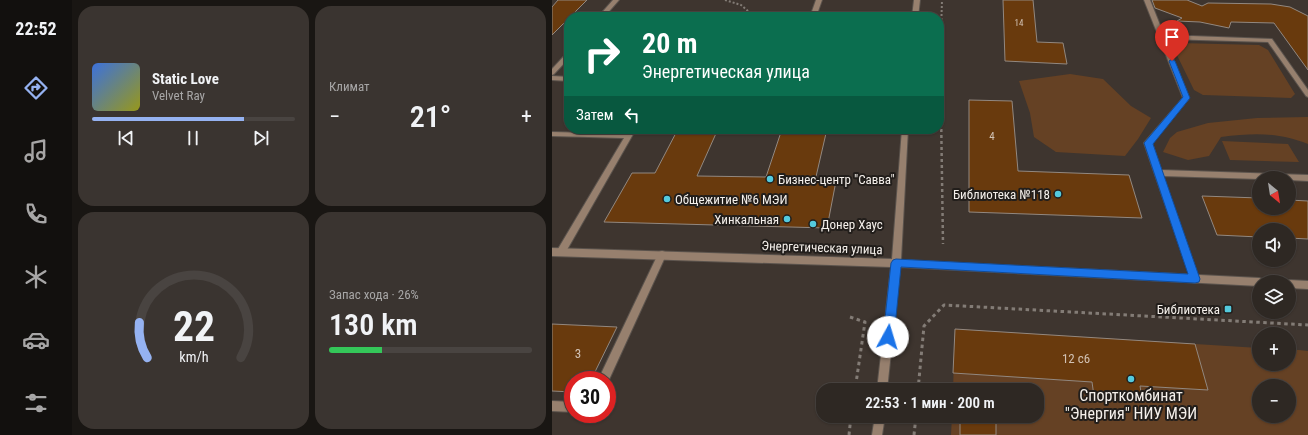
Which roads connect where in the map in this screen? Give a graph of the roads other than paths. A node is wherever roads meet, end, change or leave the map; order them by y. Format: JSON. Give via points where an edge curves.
{"nodes":[{"id":1,"x":616,"y":0,"type":"edge"},
{"id":2,"x":819,"y":0,"type":"edge"},
{"id":3,"x":917,"y":0,"type":"edge"},
{"id":4,"x":1146,"y":0,"type":"edge"},
{"id":5,"x":605,"y":12,"type":"edge"},
{"id":6,"x":815,"y":12,"type":"edge"},
{"id":7,"x":916,"y":12,"type":"edge"},
{"id":8,"x":1162,"y":36,"type":"junction"},
{"id":9,"x":564,"y":60,"type":"edge"},
{"id":10,"x":552,"y":73,"type":"edge"},
{"id":11,"x":552,"y":78,"type":"edge"},
{"id":12,"x":564,"y":79,"type":"edge"},
{"id":13,"x":1308,"y":95,"type":"edge"},
{"id":14,"x":552,"y":134,"type":"edge"},
{"id":15,"x":564,"y":134,"type":"edge"},
{"id":16,"x":630,"y":134,"type":"edge"},
{"id":17,"x":905,"y":134,"type":"edge"},
{"id":18,"x":1158,"y":173,"type":"junction"},
{"id":19,"x":1308,"y":178,"type":"edge"},
{"id":20,"x":556,"y":252,"type":"edge"},
{"id":21,"x":662,"y":255,"type":"junction"},
{"id":22,"x":896,"y":263,"type":"junction"},
{"id":23,"x":1195,"y":279,"type":"junction"},
{"id":24,"x":1252,"y":282,"type":"edge"},
{"id":25,"x":1296,"y":284,"type":"edge"},
{"id":26,"x":1308,"y":285,"type":"edge"},
{"id":27,"x":608,"y":371,"type":"edge"},
{"id":28,"x":883,"y":383,"type":"edge"},
{"id":29,"x":552,"y":406,"type":"edge"},
{"id":30,"x":564,"y":407,"type":"edge"},
{"id":31,"x":879,"y":423,"type":"edge"},
{"id":32,"x":878,"y":435,"type":"edge"}],
"edges":[{"from":1,"to":5,"type":"street"},
{"from":2,"to":6,"type":"street"},
{"from":3,"to":7,"type":"street"},
{"from":4,"to":8,"type":"street"},
{"from":8,"to":13,"type":"street","via":[[1270,40]]},
{"from":8,"to":18,"type":"street","via":[[1186,98],[1148,143]]},
{"from":9,"to":10,"type":"street"},
{"from":11,"to":12,"type":"street"},
{"from":14,"to":15,"type":"street"},
{"from":16,"to":20,"type":"street"},
{"from":17,"to":22,"type":"street"},
{"from":18,"to":19,"type":"street"},
{"from":18,"to":23,"type":"street"},
{"from":20,"to":21,"type":"street","name":"Энергетическая улица"},
{"from":21,"to":22,"type":"street","name":"Энергетическая улица"},
{"from":21,"to":27,"type":"street"},
{"from":22,"to":23,"type":"street","name":"Энергетическая улица"},
{"from":22,"to":28,"type":"street"},
{"from":23,"to":24,"type":"street","name":"Энергетическая улица"},
{"from":25,"to":26,"type":"street"},
{"from":29,"to":30,"type":"street"},
{"from":31,"to":32,"type":"street"}]}
